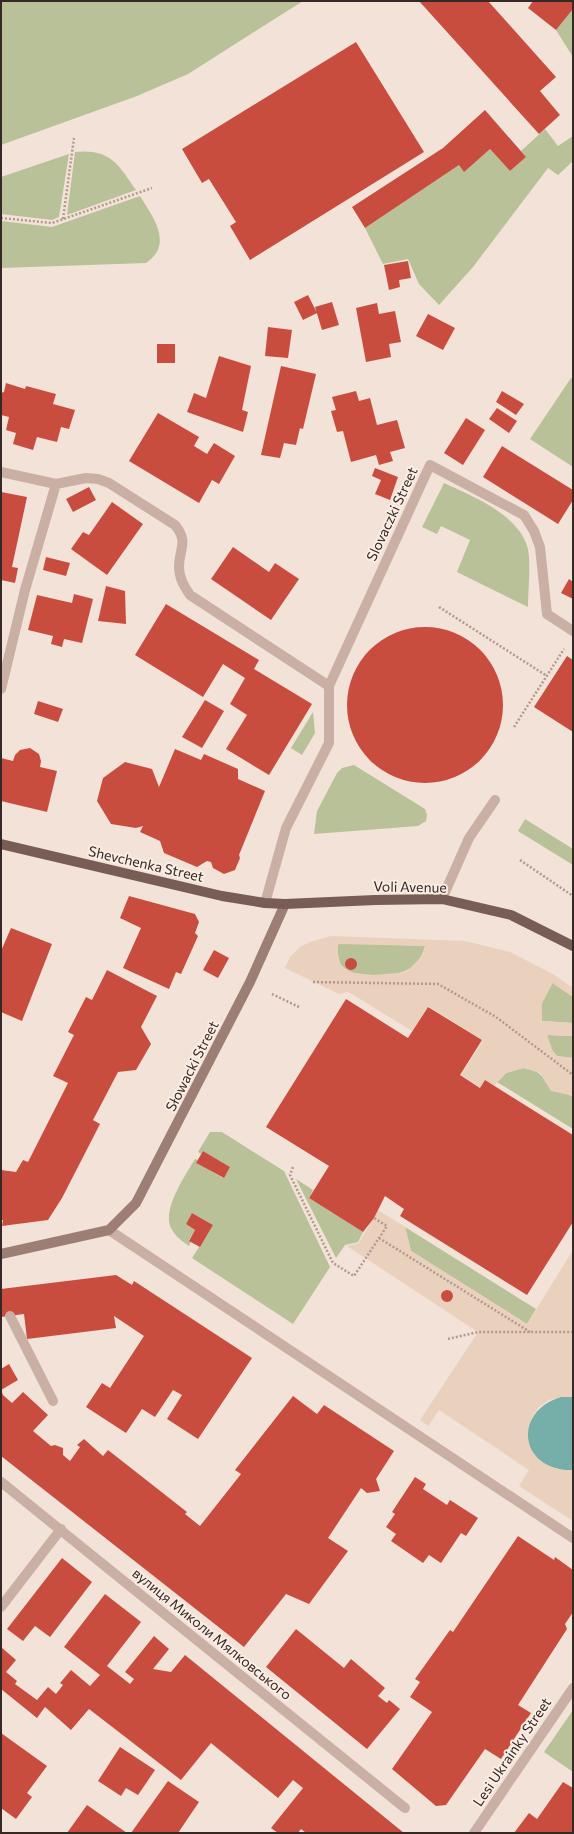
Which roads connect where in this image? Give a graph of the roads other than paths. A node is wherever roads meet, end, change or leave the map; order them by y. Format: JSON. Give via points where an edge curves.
{"nodes":[{"id":1,"x":1,"y":472,"type":"edge"},
{"id":2,"x":56,"y":484,"type":"junction"},
{"id":3,"x":573,"y":631,"type":"edge"},
{"id":4,"x":329,"y":686,"type":"junction"},
{"id":5,"x":1,"y":690,"type":"edge"},
{"id":6,"x":495,"y":800,"type":"dead end"},
{"id":7,"x":1,"y":844,"type":"edge"},
{"id":8,"x":442,"y":899,"type":"junction"},
{"id":9,"x":265,"y":903,"type":"junction"},
{"id":10,"x":285,"y":904,"type":"junction"},
{"id":11,"x":573,"y":946,"type":"edge"},
{"id":12,"x":109,"y":1230,"type":"junction"},
{"id":13,"x":1,"y":1254,"type":"edge"},
{"id":14,"x":10,"y":1316,"type":"dead end"},
{"id":15,"x":54,"y":1401,"type":"dead end"},
{"id":16,"x":1,"y":1482,"type":"edge"},
{"id":17,"x":61,"y":1529,"type":"junction"},
{"id":18,"x":573,"y":1538,"type":"edge"},
{"id":19,"x":1,"y":1607,"type":"edge"},
{"id":20,"x":573,"y":1688,"type":"edge"},
{"id":21,"x":405,"y":1808,"type":"dead end"},
{"id":22,"x":474,"y":1833,"type":"edge"}],
"edges":[{"from":1,"to":2,"type":"street"},
{"from":2,"to":4,"type":"street","via":[[86,478],[110,483],[175,525],[182,534],[183,546],[179,566],[182,583],[190,595]]},
{"from":2,"to":5,"type":"street","via":[[25,590]]},
{"from":3,"to":4,"type":"street","name":"Slovaczki Street","via":[[547,614],[540,547],[524,515],[430,465]]},
{"from":4,"to":9,"type":"street","name":"Slovaczki Street","via":[[329,743],[289,821]]},
{"from":6,"to":8,"type":"street","via":[[469,838]]},
{"from":7,"to":9,"type":"main road","name":"Shevchenka Street","via":[[222,896]]},
{"from":8,"to":10,"type":"main road","name":"Voli Avenue"},
{"from":8,"to":11,"type":"main road","name":"Voli Avenue","via":[[511,914]]},
{"from":9,"to":10,"type":"main road","name":"Shevchenka Street"},
{"from":10,"to":12,"type":"main road","name":"Słowacki Street","via":[[246,989],[136,1203]]},
{"from":12,"to":13,"type":"main road"},
{"from":12,"to":18,"type":"street"},
{"from":14,"to":15,"type":"street"},
{"from":16,"to":17,"type":"street","name":"вулиця Миколи Мялковського"},
{"from":17,"to":19,"type":"street"},
{"from":17,"to":21,"type":"street","name":"вулиця Миколи Мялковського"},
{"from":20,"to":22,"type":"street","name":"Lesi Ukrainky Street"}]}
